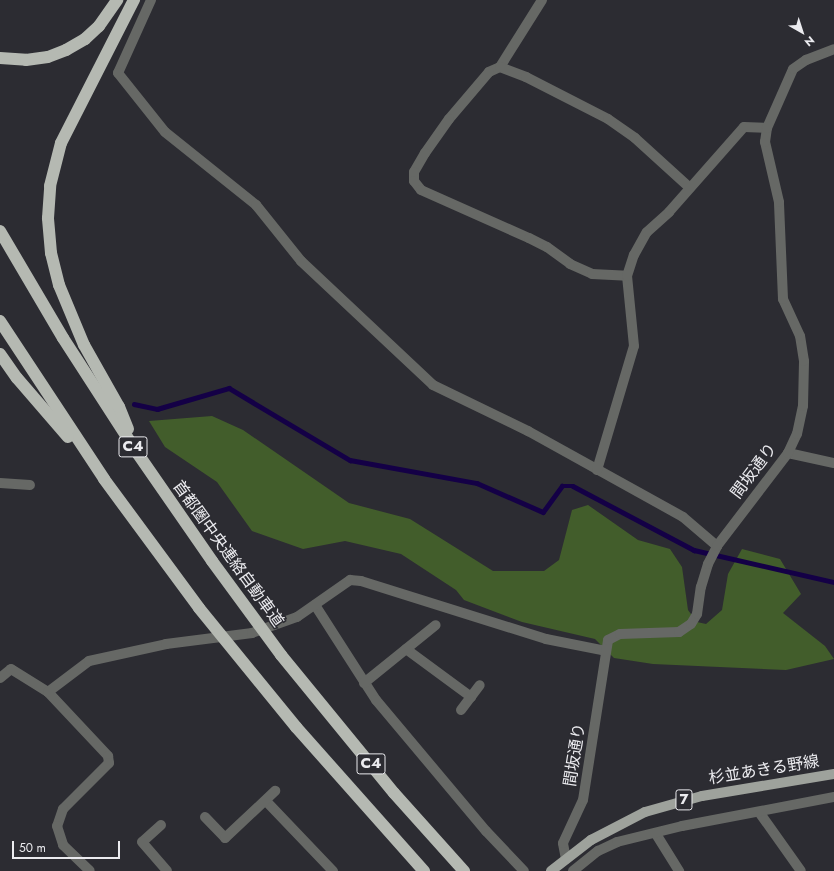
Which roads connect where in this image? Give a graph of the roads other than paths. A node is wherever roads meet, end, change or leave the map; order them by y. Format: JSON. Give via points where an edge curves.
{"nodes":[{"id":1,"x":117,"y":0,"type":"edge"},
{"id":2,"x":134,"y":0,"type":"edge"},
{"id":3,"x":151,"y":0,"type":"edge"},
{"id":4,"x":542,"y":0,"type":"edge"},
{"id":5,"x":834,"y":49,"type":"edge"},
{"id":6,"x":0,"y":58,"type":"edge"},
{"id":7,"x":500,"y":67,"type":"junction"},
{"id":8,"x":767,"y":128,"type":"junction"},
{"id":9,"x":690,"y":188,"type":"junction"},
{"id":10,"x":0,"y":231,"type":"edge"},
{"id":11,"x":626,"y":276,"type":"junction"},
{"id":12,"x":0,"y":321,"type":"edge"},
{"id":13,"x":0,"y":354,"type":"edge"},
{"id":14,"x":788,"y":453,"type":"junction"},
{"id":15,"x":138,"y":454,"type":"junction"},
{"id":16,"x":834,"y":463,"type":"edge"},
{"id":17,"x":597,"y":470,"type":"junction"},
{"id":18,"x":104,"y":479,"type":"junction"},
{"id":19,"x":0,"y":483,"type":"edge"},
{"id":20,"x":30,"y":485,"type":"dead end"},
{"id":21,"x":717,"y":546,"type":"junction"},
{"id":22,"x":315,"y":605,"type":"junction"},
{"id":23,"x":436,"y":625,"type":"dead end"},
{"id":24,"x":406,"y":649,"type":"junction"},
{"id":25,"x":606,"y":651,"type":"junction"},
{"id":26,"x":0,"y":678,"type":"edge"},
{"id":27,"x":364,"y":683,"type":"junction"},
{"id":28,"x":480,"y":685,"type":"dead end"},
{"id":29,"x":48,"y":692,"type":"junction"},
{"id":30,"x":471,"y":697,"type":"junction"},
{"id":31,"x":461,"y":710,"type":"dead end"},
{"id":32,"x":834,"y":774,"type":"edge"},
{"id":33,"x":275,"y":791,"type":"dead end"},
{"id":34,"x":834,"y":797,"type":"edge"},
{"id":35,"x":266,"y":801,"type":"junction"},
{"id":36,"x":759,"y":812,"type":"junction"},
{"id":37,"x":205,"y":817,"type":"dead end"},
{"id":38,"x":161,"y":825,"type":"dead end"},
{"id":39,"x":656,"y":834,"type":"junction"},
{"id":40,"x":566,"y":859,"type":"junction"},
{"id":41,"x":90,"y":871,"type":"edge"},
{"id":42,"x":167,"y":871,"type":"edge"},
{"id":43,"x":333,"y":871,"type":"edge"},
{"id":44,"x":424,"y":871,"type":"edge"},
{"id":45,"x":464,"y":871,"type":"edge"},
{"id":46,"x":524,"y":871,"type":"edge"},
{"id":47,"x":551,"y":871,"type":"edge"},
{"id":48,"x":573,"y":871,"type":"edge"},
{"id":49,"x":679,"y":871,"type":"edge"},
{"id":50,"x":801,"y":871,"type":"edge"}],
"edges":[{"from":1,"to":6,"type":"highway","via":[[99,26],[85,39],[66,50],[48,57],[26,60]]},
{"from":2,"to":15,"type":"highway","via":[[61,143],[50,186],[48,218],[51,253],[59,285],[84,345],[119,407]]},
{"from":3,"to":17,"type":"street","via":[[118,73],[165,132],[256,205],[301,261],[432,385],[528,431]]},
{"from":4,"to":7,"type":"street"},
{"from":5,"to":8,"type":"street","name":"間坂通り","via":[[806,60],[793,69]]},
{"from":7,"to":9,"type":"street","via":[[526,77],[608,119],[635,138]]},
{"from":7,"to":11,"type":"street","via":[[489,72],[449,119],[418,166],[414,181],[421,190],[529,238],[547,247],[570,264],[592,274]]},
{"from":8,"to":9,"type":"street","via":[[744,128]]},
{"from":8,"to":14,"type":"street","name":"間坂通り","via":[[766,152],[779,202],[783,299],[800,336],[804,361],[802,406],[797,434]]},
{"from":9,"to":11,"type":"street","via":[[647,232],[629,265]]},
{"from":10,"to":15,"type":"highway","name":"首都圏中央連絡自動車道","number":"C4","via":[[63,338]]},
{"from":11,"to":17,"type":"street","via":[[634,346]]},
{"from":12,"to":18,"type":"highway","number":"C4"},
{"from":13,"to":18,"type":"highway","via":[[17,378]]},
{"from":14,"to":16,"type":"street"},
{"from":14,"to":21,"type":"street","name":"間坂通り"},
{"from":15,"to":45,"type":"highway","name":"首都圏中央連絡自動車道","number":"C4","via":[[281,654],[394,793]]},
{"from":17,"to":21,"type":"street","via":[[683,517]]},
{"from":18,"to":44,"type":"highway","number":"C4","via":[[172,573],[252,675]]},
{"from":19,"to":20,"type":"street"},
{"from":21,"to":25,"type":"street","name":"間坂通り","via":[[708,564],[697,614],[691,624],[679,632],[620,634],[608,640]]},
{"from":22,"to":25,"type":"street","via":[[350,580],[361,580],[546,639]]},
{"from":22,"to":27,"type":"street"},
{"from":22,"to":29,"type":"street","via":[[298,617],[252,633],[166,644],[89,661]]},
{"from":23,"to":24,"type":"street"},
{"from":24,"to":27,"type":"street"},
{"from":24,"to":30,"type":"street"},
{"from":25,"to":40,"type":"street","name":"間坂通り","via":[[582,800],[563,843]]},
{"from":26,"to":29,"type":"street","via":[[11,669]]},
{"from":27,"to":46,"type":"street","via":[[422,757]]},
{"from":28,"to":30,"type":"street"},
{"from":29,"to":41,"type":"street","via":[[108,756],[109,764],[63,809],[57,826],[63,845]]},
{"from":30,"to":31,"type":"street"},
{"from":32,"to":40,"type":"main road","name":"杉並あきる野線","number":"7","via":[[702,796],[646,812],[591,840]]},
{"from":33,"to":35,"type":"street"},
{"from":34,"to":36,"type":"street"},
{"from":35,"to":37,"type":"street","via":[[225,838]]},
{"from":35,"to":43,"type":"street"},
{"from":36,"to":39,"type":"street","via":[[682,826]]},
{"from":36,"to":50,"type":"street"},
{"from":38,"to":42,"type":"street","via":[[142,842]]},
{"from":39,"to":48,"type":"street","via":[[617,842],[598,851]]},
{"from":39,"to":49,"type":"street"},
{"from":40,"to":47,"type":"main road","name":"杉並あきる野線","number":"7"}]}
